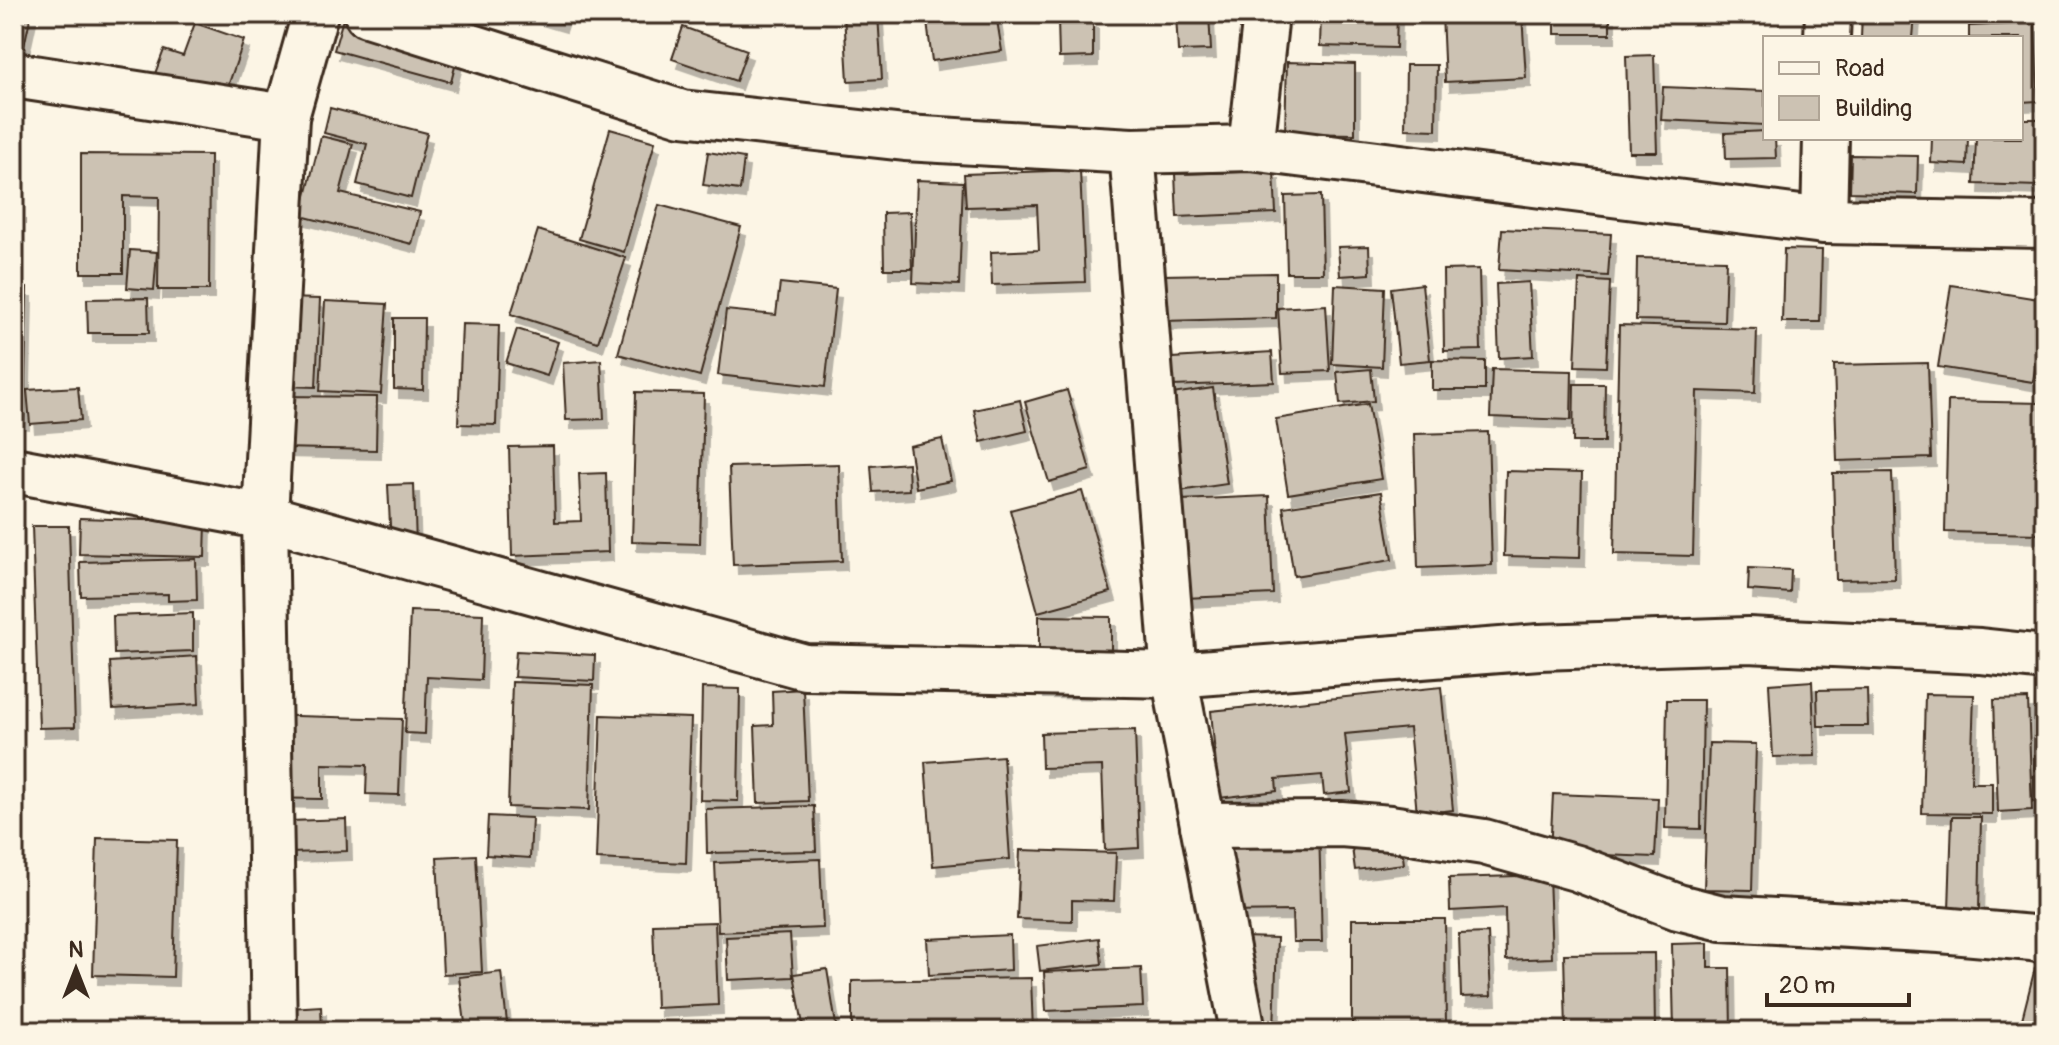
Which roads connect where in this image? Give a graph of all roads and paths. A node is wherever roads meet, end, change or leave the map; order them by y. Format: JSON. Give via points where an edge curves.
{"nodes":[{"id":1,"x":315,"y":14,"type":"edge"},
{"id":2,"x":367,"y":14,"type":"edge"},
{"id":3,"x":1266,"y":14,"type":"edge"},
{"id":4,"x":1828,"y":14,"type":"edge"},
{"id":5,"x":1827,"y":36,"type":"edge"},
{"id":6,"x":14,"y":75,"type":"edge"},
{"id":7,"x":286,"y":117,"type":"junction"},
{"id":8,"x":1826,"y":140,"type":"edge"},
{"id":9,"x":1251,"y":148,"type":"junction"},
{"id":10,"x":1132,"y":151,"type":"junction"},
{"id":11,"x":1824,"y":221,"type":"junction"},
{"id":12,"x":2045,"y":225,"type":"edge"},
{"id":13,"x":14,"y":470,"type":"edge"},
{"id":14,"x":265,"y":517,"type":"junction"},
{"id":15,"x":2045,"y":658,"type":"edge"},
{"id":16,"x":1174,"y":675,"type":"junction"},
{"id":17,"x":1203,"y":825,"type":"junction"},
{"id":18,"x":2045,"y":941,"type":"edge"},
{"id":19,"x":274,"y":1031,"type":"edge"},
{"id":20,"x":1243,"y":1031,"type":"edge"}],
"edges":[{"from":1,"to":7,"type":"street"},
{"from":2,"to":10,"type":"street","via":[[682,113],[905,138]]},
{"from":3,"to":9,"type":"street"},
{"from":4,"to":5,"type":"street"},
{"from":6,"to":7,"type":"street"},
{"from":7,"to":14,"type":"street"},
{"from":8,"to":11,"type":"street"},
{"from":9,"to":10,"type":"street"},
{"from":9,"to":11,"type":"street"},
{"from":10,"to":16,"type":"street"},
{"from":11,"to":12,"type":"street"},
{"from":13,"to":14,"type":"street"},
{"from":14,"to":16,"type":"street","via":[[805,667]]},
{"from":14,"to":19,"type":"street"},
{"from":15,"to":16,"type":"street","via":[[1748,640],[1539,647]]},
{"from":16,"to":17,"type":"street"},
{"from":17,"to":18,"type":"street","via":[[1390,828],[1484,842],[1722,918]]},
{"from":17,"to":20,"type":"street"}]}
